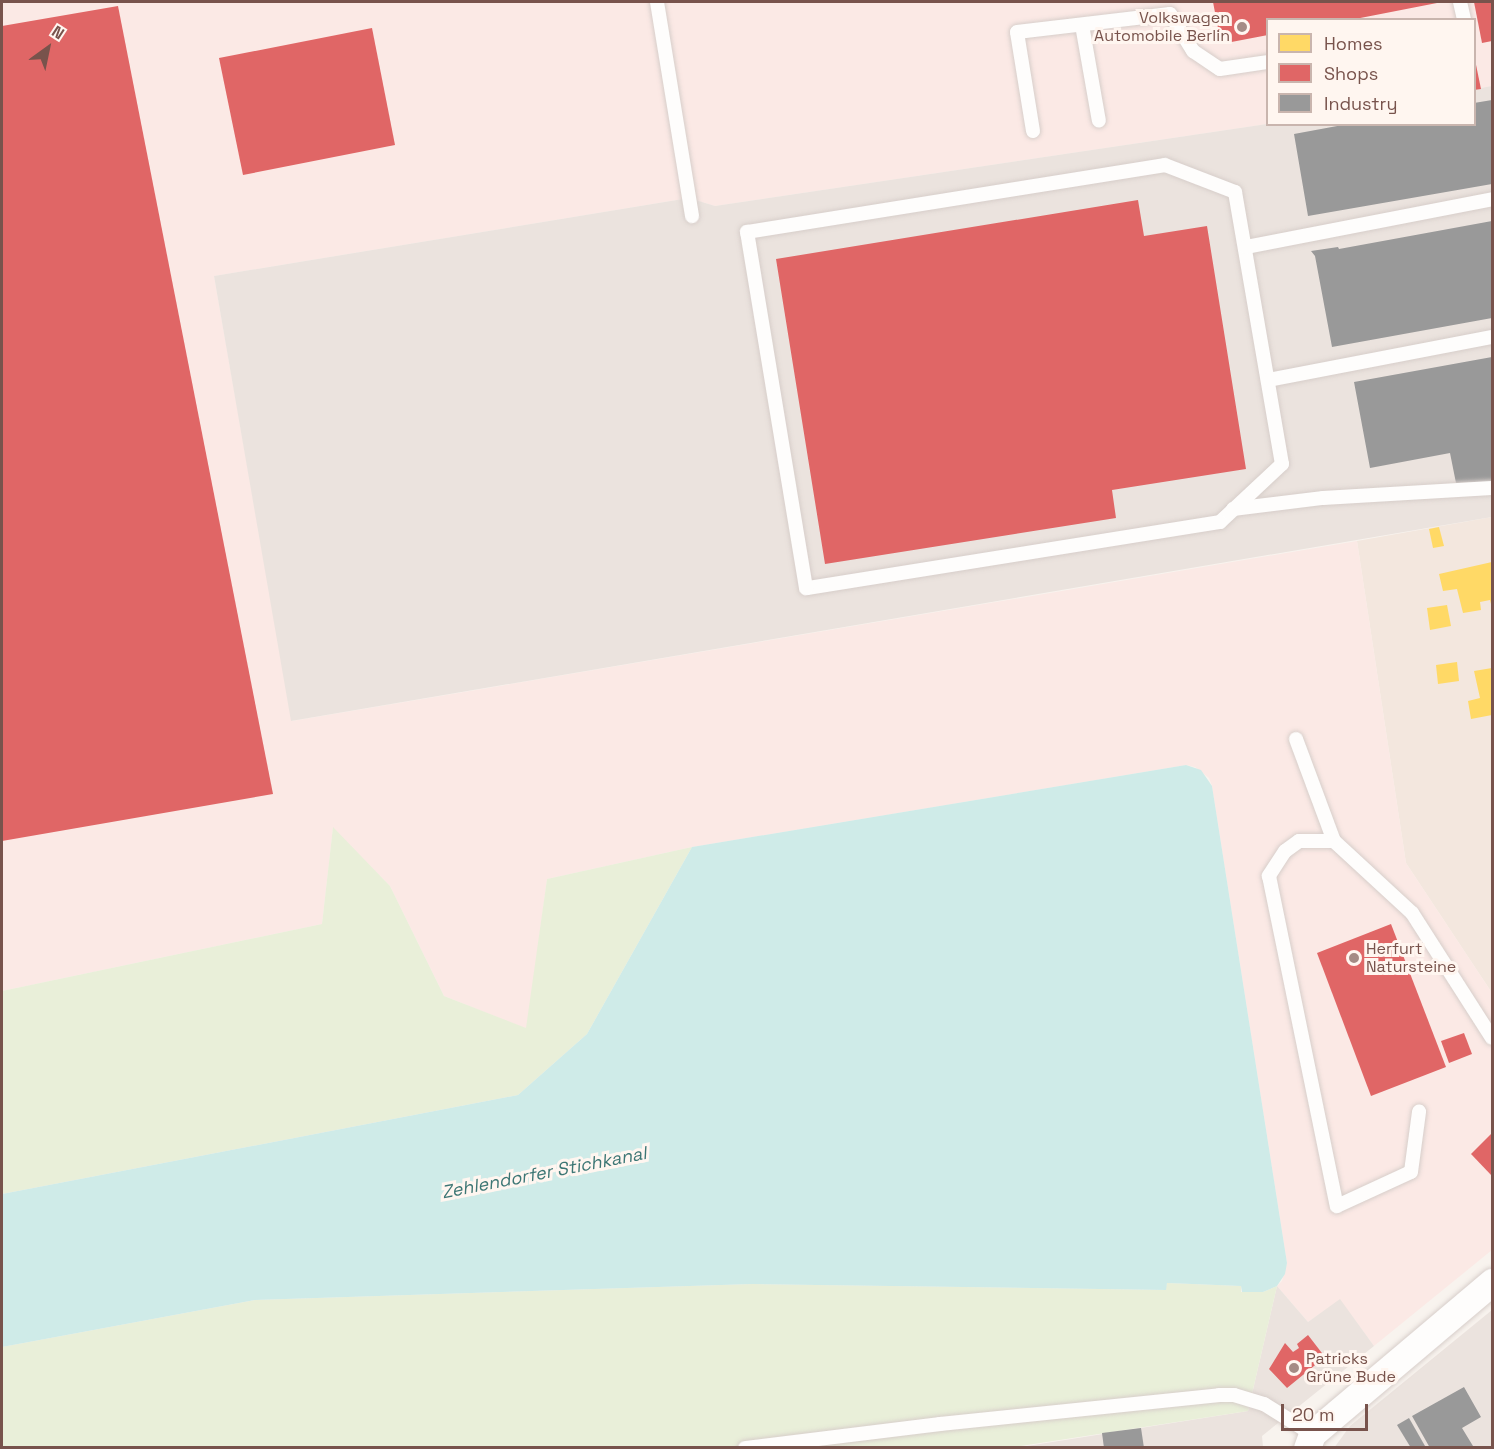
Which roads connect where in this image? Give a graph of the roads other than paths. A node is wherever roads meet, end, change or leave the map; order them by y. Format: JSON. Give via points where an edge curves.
{"nodes":[{"id":1,"x":657,"y":2,"type":"edge"},
{"id":2,"x":1460,"y":2,"type":"edge"},
{"id":3,"x":1464,"y":18,"type":"edge"},
{"id":4,"x":1082,"y":25,"type":"junction"},
{"id":5,"x":1266,"y":62,"type":"edge"},
{"id":6,"x":1099,"y":121,"type":"dead end"},
{"id":7,"x":1032,"y":131,"type":"dead end"},
{"id":8,"x":1492,"y":199,"type":"edge"},
{"id":9,"x":692,"y":216,"type":"dead end"},
{"id":10,"x":1246,"y":247,"type":"junction"},
{"id":11,"x":1492,"y":337,"type":"edge"},
{"id":12,"x":1268,"y":380,"type":"junction"},
{"id":13,"x":1492,"y":488,"type":"edge"},
{"id":14,"x":1233,"y":509,"type":"junction"},
{"id":15,"x":1296,"y":738,"type":"dead end"},
{"id":16,"x":1334,"y":842,"type":"junction"},
{"id":17,"x":1492,"y":1038,"type":"edge"},
{"id":18,"x":1419,"y":1112,"type":"dead end"},
{"id":19,"x":1492,"y":1282,"type":"edge"},
{"id":20,"x":1310,"y":1441,"type":"edge"},
{"id":21,"x":745,"y":1448,"type":"edge"}],
"edges":[{"from":1,"to":9,"type":"lane"},
{"from":2,"to":3,"type":"lane"},
{"from":4,"to":5,"type":"lane","via":[[1170,14],[1193,51],[1220,69]]},
{"from":4,"to":6,"type":"lane"},
{"from":4,"to":7,"type":"lane","via":[[1017,32]]},
{"from":8,"to":10,"type":"lane"},
{"from":10,"to":12,"type":"lane"},
{"from":10,"to":14,"type":"lane","via":[[1235,192],[1165,165],[747,232],[806,588],[1220,522]]},
{"from":11,"to":12,"type":"lane"},
{"from":12,"to":14,"type":"lane","via":[[1282,464]]},
{"from":13,"to":14,"type":"lane","via":[[1323,498]]},
{"from":15,"to":16,"type":"lane"},
{"from":16,"to":17,"type":"lane","via":[[1412,913]]},
{"from":16,"to":18,"type":"lane","via":[[1299,841],[1285,851],[1269,876],[1336,1206],[1411,1172]]},
{"from":19,"to":20,"type":"street"},
{"from":20,"to":21,"type":"lane","via":[[1264,1404],[1219,1395]]}]}
